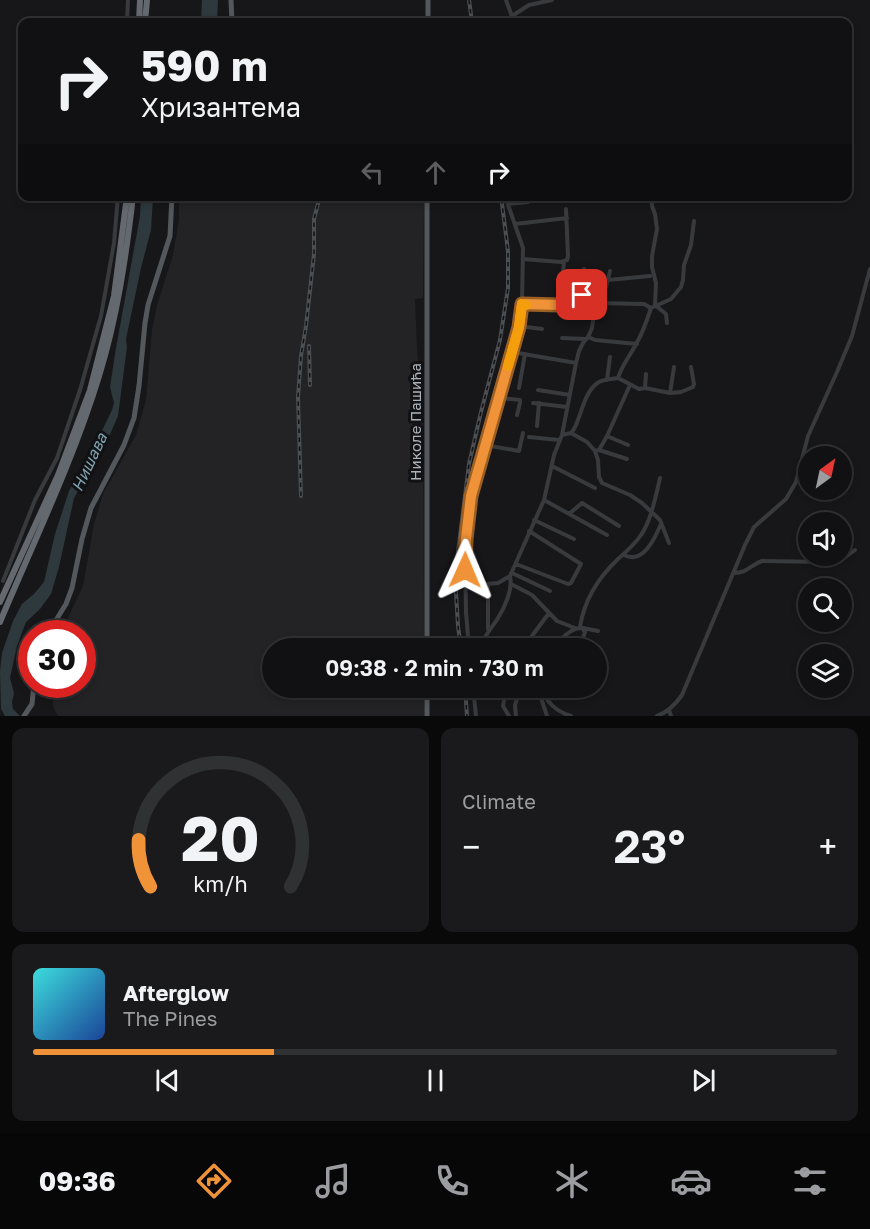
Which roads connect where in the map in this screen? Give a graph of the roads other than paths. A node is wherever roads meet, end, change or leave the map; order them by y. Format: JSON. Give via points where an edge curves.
{"nodes":[{"id":1,"x":128,"y":0,"type":"edge"},
{"id":2,"x":140,"y":0,"type":"edge"},
{"id":3,"x":147,"y":0,"type":"edge"},
{"id":4,"x":231,"y":0,"type":"edge"},
{"id":5,"x":428,"y":0,"type":"edge"},
{"id":6,"x":506,"y":0,"type":"edge"},
{"id":7,"x":552,"y":0,"type":"edge"},
{"id":8,"x":528,"y":3,"type":"edge"},
{"id":9,"x":512,"y":16,"type":"joint"},
{"id":10,"x":127,"y":18,"type":"edge"},
{"id":11,"x":139,"y":18,"type":"edge"},
{"id":12,"x":145,"y":18,"type":"edge"},
{"id":13,"x":232,"y":18,"type":"edge"},
{"id":14,"x":428,"y":18,"type":"edge"},
{"id":15,"x":118,"y":201,"type":"edge"},
{"id":16,"x":127,"y":201,"type":"edge"},
{"id":17,"x":132,"y":201,"type":"edge"},
{"id":18,"x":172,"y":201,"type":"edge"},
{"id":19,"x":427,"y":201,"type":"edge"},
{"id":20,"x":507,"y":201,"type":"edge"},
{"id":21,"x":652,"y":201,"type":"edge"},
{"id":22,"x":528,"y":202,"type":"dead end"},
{"id":23,"x":508,"y":204,"type":"junction"},
{"id":24,"x":566,"y":209,"type":"dead end"},
{"id":25,"x":567,"y":218,"type":"junction"},
{"id":26,"x":694,"y":221,"type":"dead end"},
{"id":27,"x":514,"y":224,"type":"junction"},
{"id":28,"x":523,"y":259,"type":"junction"},
{"id":29,"x":564,"y":262,"type":"junction"},
{"id":30,"x":584,"y":269,"type":"dead end"},
{"id":31,"x":870,"y":269,"type":"edge"},
{"id":32,"x":610,"y":271,"type":"dead end"},
{"id":33,"x":650,"y":276,"type":"dead end"},
{"id":34,"x":608,"y":280,"type":"junction"},
{"id":35,"x":562,"y":281,"type":"dead end"},
{"id":36,"x":597,"y":294,"type":"junction"},
{"id":37,"x":583,"y":295,"type":"junction"},
{"id":38,"x":596,"y":303,"type":"junction"},
{"id":39,"x":522,"y":304,"type":"junction"},
{"id":40,"x":653,"y":307,"type":"junction"},
{"id":41,"x":666,"y":323,"type":"dead end"},
{"id":42,"x":519,"y":326,"type":"junction"},
{"id":43,"x":542,"y":329,"type":"dead end"},
{"id":44,"x":562,"y":338,"type":"dead end"},
{"id":45,"x":587,"y":338,"type":"junction"},
{"id":46,"x":637,"y":344,"type":"junction"},
{"id":47,"x":512,"y":352,"type":"junction"},
{"id":48,"x":525,"y":354,"type":"junction"},
{"id":49,"x":610,"y":357,"type":"dead end"},
{"id":50,"x":576,"y":363,"type":"junction"},
{"id":51,"x":674,"y":367,"type":"dead end"},
{"id":52,"x":691,"y":367,"type":"dead end"},
{"id":53,"x":646,"y":374,"type":"dead end"},
{"id":54,"x":618,"y":378,"type":"junction"},
{"id":55,"x":607,"y":380,"type":"junction"},
{"id":56,"x":630,"y":385,"type":"junction"},
{"id":57,"x":519,"y":388,"type":"dead end"},
{"id":58,"x":645,"y":388,"type":"junction"},
{"id":59,"x":538,"y":390,"type":"dead end"},
{"id":60,"x":670,"y":393,"type":"junction"},
{"id":61,"x":570,"y":395,"type":"junction"},
{"id":62,"x":499,"y":398,"type":"junction"},
{"id":63,"x":533,"y":403,"type":"dead end"},
{"id":64,"x":539,"y":403,"type":"junction"},
{"id":65,"x":567,"y":407,"type":"junction"},
{"id":66,"x":517,"y":415,"type":"dead end"},
{"id":67,"x":537,"y":426,"type":"dead end"},
{"id":68,"x":524,"y":433,"type":"dead end"},
{"id":69,"x":571,"y":433,"type":"junction"},
{"id":70,"x":562,"y":435,"type":"junction"},
{"id":71,"x":607,"y":436,"type":"junction"},
{"id":72,"x":529,"y":437,"type":"dead end"},
{"id":73,"x":559,"y":440,"type":"junction"},
{"id":74,"x":628,"y":444,"type":"dead end"},
{"id":75,"x":485,"y":445,"type":"junction"},
{"id":76,"x":597,"y":451,"type":"junction"},
{"id":77,"x":627,"y":459,"type":"dead end"},
{"id":78,"x":552,"y":466,"type":"junction"},
{"id":79,"x":660,"y":478,"type":"dead end"},
{"id":80,"x":595,"y":488,"type":"dead end"},
{"id":81,"x":544,"y":500,"type":"junction"},
{"id":82,"x":651,"y":512,"type":"junction"},
{"id":83,"x":569,"y":514,"type":"junction"},
{"id":84,"x":534,"y":520,"type":"junction"},
{"id":85,"x":661,"y":524,"type":"junction"},
{"id":86,"x":619,"y":526,"type":"dead end"},
{"id":87,"x":529,"y":531,"type":"junction"},
{"id":88,"x":607,"y":535,"type":"dead end"},
{"id":89,"x":574,"y":539,"type":"dead end"},
{"id":90,"x":669,"y":543,"type":"dead end"},
{"id":91,"x":855,"y":550,"type":"dead end"},
{"id":92,"x":624,"y":555,"type":"junction"},
{"id":93,"x":516,"y":564,"type":"junction"},
{"id":94,"x":734,"y":573,"type":"junction"},
{"id":95,"x":511,"y":574,"type":"junction"},
{"id":96,"x":3,"y":582,"type":"dead end"},
{"id":97,"x":511,"y":584,"type":"junction"},
{"id":98,"x":488,"y":585,"type":"junction"},
{"id":99,"x":465,"y":586,"type":"junction"},
{"id":100,"x":550,"y":591,"type":"dead end"},
{"id":101,"x":0,"y":603,"type":"edge"},
{"id":102,"x":549,"y":613,"type":"junction"},
{"id":103,"x":56,"y":620,"type":"edge"},
{"id":104,"x":0,"y":622,"type":"edge"},
{"id":105,"x":579,"y":628,"type":"junction"},
{"id":106,"x":489,"y":630,"type":"junction"},
{"id":107,"x":598,"y":631,"type":"dead end"},
{"id":108,"x":427,"y":638,"type":"edge"},
{"id":109,"x":468,"y":638,"type":"edge"},
{"id":110,"x":485,"y":638,"type":"edge"},
{"id":111,"x":530,"y":638,"type":"edge"},
{"id":112,"x":565,"y":638,"type":"edge"},
{"id":113,"x":584,"y":638,"type":"edge"},
{"id":114,"x":33,"y":698,"type":"edge"},
{"id":115,"x":427,"y":698,"type":"edge"},
{"id":116,"x":474,"y":698,"type":"edge"},
{"id":117,"x":504,"y":698,"type":"edge"},
{"id":118,"x":517,"y":698,"type":"edge"},
{"id":119,"x":541,"y":698,"type":"edge"},
{"id":120,"x":547,"y":698,"type":"edge"},
{"id":121,"x":669,"y":710,"type":"junction"},
{"id":122,"x":26,"y":714,"type":"edge"},
{"id":123,"x":427,"y":716,"type":"edge"},
{"id":124,"x":476,"y":716,"type":"edge"},
{"id":125,"x":510,"y":716,"type":"edge"},
{"id":126,"x":516,"y":716,"type":"edge"},
{"id":127,"x":547,"y":716,"type":"edge"},
{"id":128,"x":571,"y":716,"type":"edge"},
{"id":129,"x":657,"y":716,"type":"edge"},
{"id":130,"x":671,"y":716,"type":"edge"}],
"edges":[{"from":1,"to":10,"type":"street"},
{"from":2,"to":11,"type":"highway"},
{"from":3,"to":12,"type":"highway"},
{"from":4,"to":13,"type":"main road"},
{"from":5,"to":14,"type":"main road"},
{"from":6,"to":9,"type":"street"},
{"from":7,"to":8,"type":"street"},
{"from":8,"to":9,"type":"street"},
{"from":15,"to":96,"type":"street","via":[[101,316],[80,390],[57,458],[35,500]]},
{"from":16,"to":101,"type":"highway","via":[[114,296],[90,390],[58,475]]},
{"from":17,"to":104,"type":"highway","via":[[123,278],[100,375],[70,460]]},
{"from":18,"to":103,"type":"main road","via":[[170,236],[147,314],[134,418],[91,508],[72,588]]},
{"from":19,"to":108,"type":"main road","name":"Николе Пашића"},
{"from":20,"to":23,"type":"street"},
{"from":21,"to":40,"type":"street","via":[[657,229],[652,256],[656,283]]},
{"from":22,"to":23,"type":"street"},
{"from":23,"to":27,"type":"street"},
{"from":24,"to":25,"type":"street"},
{"from":25,"to":27,"type":"street"},
{"from":25,"to":29,"type":"street","via":[[568,256]]},
{"from":26,"to":40,"type":"street","via":[[681,287],[671,299]]},
{"from":27,"to":28,"type":"street"},
{"from":28,"to":29,"type":"street"},
{"from":28,"to":39,"type":"street"},
{"from":29,"to":35,"type":"street"},
{"from":30,"to":37,"type":"street"},
{"from":31,"to":94,"type":"street","via":[[852,336],[808,436],[796,482],[786,499],[754,527]]},
{"from":32,"to":34,"type":"street"},
{"from":33,"to":34,"type":"street"},
{"from":34,"to":36,"type":"street"},
{"from":36,"to":37,"type":"street"},
{"from":36,"to":38,"type":"street"},
{"from":37,"to":39,"type":"street","via":[[561,305]]},
{"from":38,"to":40,"type":"street"},
{"from":38,"to":45,"type":"street"},
{"from":39,"to":42,"type":"street"},
{"from":40,"to":41,"type":"street","via":[[666,314]]},
{"from":40,"to":46,"type":"street"},
{"from":42,"to":43,"type":"street"},
{"from":42,"to":47,"type":"street"},
{"from":44,"to":45,"type":"street"},
{"from":45,"to":46,"type":"street"},
{"from":45,"to":50,"type":"street"},
{"from":46,"to":54,"type":"street"},
{"from":47,"to":48,"type":"street"},
{"from":47,"to":62,"type":"street"},
{"from":48,"to":50,"type":"street"},
{"from":48,"to":57,"type":"street"},
{"from":49,"to":55,"type":"street"},
{"from":50,"to":61,"type":"street"},
{"from":51,"to":60,"type":"street"},
{"from":52,"to":60,"type":"street","via":[[693,387]]},
{"from":53,"to":58,"type":"street"},
{"from":54,"to":55,"type":"street"},
{"from":54,"to":56,"type":"street"},
{"from":55,"to":69,"type":"street","via":[[593,387]]},
{"from":56,"to":58,"type":"street"},
{"from":56,"to":71,"type":"street"},
{"from":58,"to":60,"type":"street"},
{"from":59,"to":61,"type":"street"},
{"from":61,"to":65,"type":"street"},
{"from":62,"to":66,"type":"street","via":[[520,400]]},
{"from":62,"to":75,"type":"street"},
{"from":63,"to":64,"type":"street"},
{"from":64,"to":65,"type":"street"},
{"from":64,"to":67,"type":"street"},
{"from":65,"to":70,"type":"street"},
{"from":68,"to":75,"type":"street","via":[[519,452]]},
{"from":69,"to":70,"type":"street"},
{"from":69,"to":76,"type":"street"},
{"from":70,"to":73,"type":"street"},
{"from":71,"to":74,"type":"street"},
{"from":71,"to":76,"type":"street"},
{"from":72,"to":73,"type":"street"},
{"from":73,"to":78,"type":"street"},
{"from":75,"to":99,"type":"street","via":[[470,506]]},
{"from":76,"to":77,"type":"street"},
{"from":76,"to":82,"type":"street","via":[[602,483],[637,499]]},
{"from":78,"to":80,"type":"street"},
{"from":78,"to":81,"type":"street"},
{"from":79,"to":82,"type":"street"},
{"from":81,"to":83,"type":"street"},
{"from":81,"to":84,"type":"street"},
{"from":82,"to":85,"type":"street"},
{"from":82,"to":92,"type":"street","via":[[642,535]]},
{"from":83,"to":86,"type":"street","via":[[582,503]]},
{"from":83,"to":88,"type":"street"},
{"from":84,"to":87,"type":"street"},
{"from":84,"to":89,"type":"street"},
{"from":85,"to":90,"type":"street"},
{"from":85,"to":92,"type":"street","via":[[640,555]]},
{"from":87,"to":93,"type":"street"},
{"from":87,"to":93,"type":"street","via":[[581,564],[570,584]]},
{"from":91,"to":94,"type":"street","via":[[839,560],[762,561],[746,572]]},
{"from":92,"to":105,"type":"street","via":[[591,593]]},
{"from":93,"to":95,"type":"street"},
{"from":94,"to":121,"type":"street","via":[[687,685]]},
{"from":95,"to":97,"type":"street"},
{"from":95,"to":98,"type":"street"},
{"from":95,"to":100,"type":"street"},
{"from":97,"to":102,"type":"street"},
{"from":97,"to":106,"type":"street","via":[[503,609]]},
{"from":98,"to":99,"type":"street"},
{"from":98,"to":106,"type":"street"},
{"from":99,"to":109,"type":"street"},
{"from":102,"to":105,"type":"street","via":[[560,622]]},
{"from":102,"to":111,"type":"street"},
{"from":105,"to":107,"type":"street"},
{"from":105,"to":112,"type":"street"},
{"from":105,"to":113,"type":"street","via":[[585,632]]},
{"from":106,"to":110,"type":"street"},
{"from":114,"to":122,"type":"main road"},
{"from":115,"to":123,"type":"main road"},
{"from":116,"to":124,"type":"street"},
{"from":117,"to":125,"type":"street","via":[[503,706]]},
{"from":118,"to":126,"type":"street"},
{"from":119,"to":127,"type":"street"},
{"from":120,"to":128,"type":"street","via":[[560,712]]},
{"from":121,"to":129,"type":"street"},
{"from":121,"to":130,"type":"street"}]}
